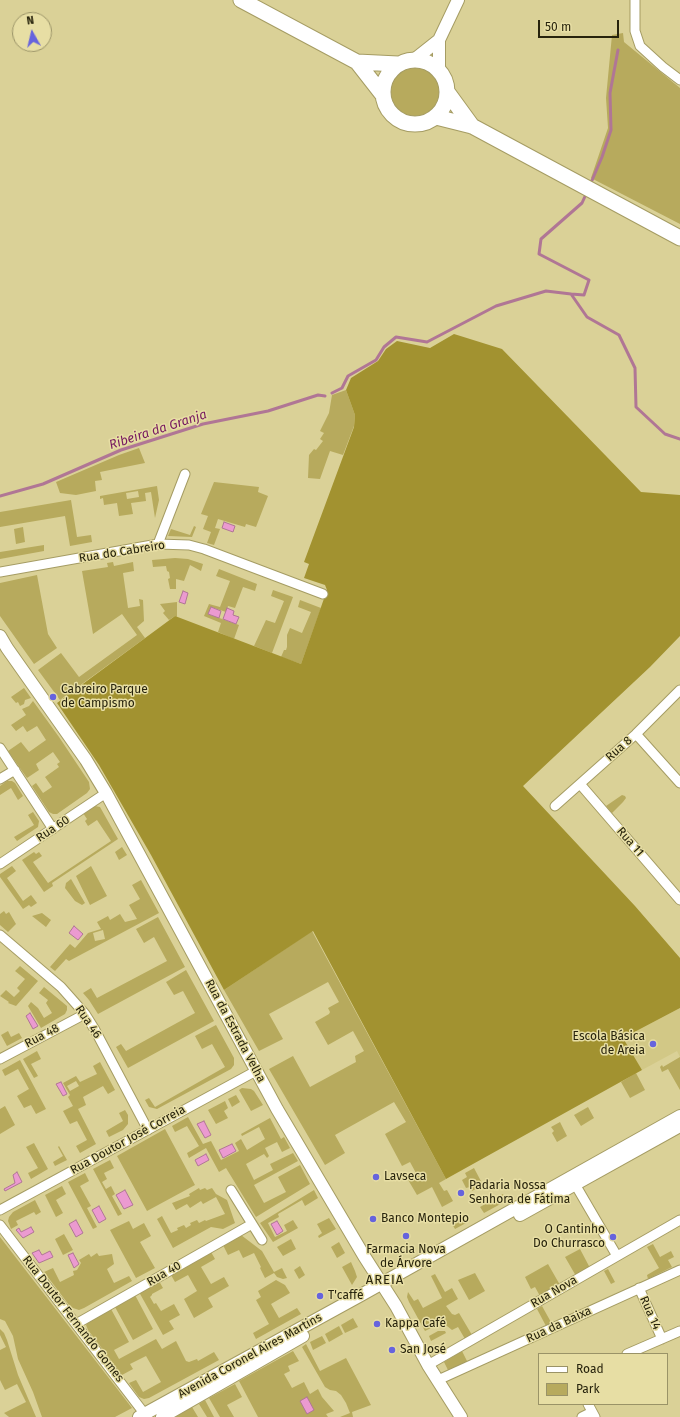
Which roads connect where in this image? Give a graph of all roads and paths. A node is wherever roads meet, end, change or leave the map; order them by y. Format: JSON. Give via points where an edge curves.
{"nodes":[{"id":1,"x":241,"y":0,"type":"edge"},
{"id":2,"x":458,"y":0,"type":"edge"},
{"id":3,"x":635,"y":0,"type":"edge"},
{"id":4,"x":439,"y":40,"type":"junction"},
{"id":5,"x":415,"y":59,"type":"junction"},
{"id":6,"x":357,"y":62,"type":"junction"},
{"id":7,"x":398,"y":64,"type":"junction"},
{"id":8,"x":439,"y":69,"type":"junction"},
{"id":9,"x":680,"y":80,"type":"edge"},
{"id":10,"x":448,"y":93,"type":"junction"},
{"id":11,"x":382,"y":94,"type":"junction"},
{"id":12,"x":436,"y":117,"type":"junction"},
{"id":13,"x":472,"y":126,"type":"junction"},
{"id":14,"x":680,"y":238,"type":"edge"},
{"id":15,"x":185,"y":474,"type":"dead end"},
{"id":16,"x":158,"y":544,"type":"junction"},
{"id":17,"x":5,"y":572,"type":"edge"},
{"id":18,"x":0,"y":575,"type":"edge"},
{"id":19,"x":323,"y":594,"type":"dead end"},
{"id":20,"x":0,"y":636,"type":"edge"},
{"id":21,"x":4,"y":644,"type":"edge"},
{"id":22,"x":680,"y":690,"type":"edge"},
{"id":23,"x":636,"y":734,"type":"junction"},
{"id":24,"x":0,"y":748,"type":"edge"},
{"id":25,"x":15,"y":770,"type":"junction"},
{"id":26,"x":0,"y":779,"type":"edge"},
{"id":27,"x":680,"y":783,"type":"edge"},
{"id":28,"x":580,"y":784,"type":"junction"},
{"id":29,"x":106,"y":793,"type":"junction"},
{"id":30,"x":555,"y":806,"type":"dead end"},
{"id":31,"x":53,"y":829,"type":"junction"},
{"id":32,"x":0,"y":864,"type":"edge"},
{"id":33,"x":680,"y":900,"type":"edge"},
{"id":34,"x":0,"y":935,"type":"edge"},
{"id":35,"x":85,"y":1014,"type":"junction"},
{"id":36,"x":0,"y":1059,"type":"edge"},
{"id":37,"x":256,"y":1070,"type":"junction"},
{"id":38,"x":680,"y":1116,"type":"edge"},
{"id":39,"x":680,"y":1126,"type":"edge"},
{"id":40,"x":148,"y":1130,"type":"junction"},
{"id":41,"x":573,"y":1181,"type":"junction"},
{"id":42,"x":230,"y":1190,"type":"dead end"},
{"id":43,"x":0,"y":1210,"type":"edge"},
{"id":44,"x":680,"y":1220,"type":"edge"},
{"id":45,"x":252,"y":1224,"type":"junction"},
{"id":46,"x":0,"y":1225,"type":"edge"},
{"id":47,"x":262,"y":1240,"type":"dead end"},
{"id":48,"x":617,"y":1256,"type":"junction"},
{"id":49,"x":680,"y":1270,"type":"edge"},
{"id":50,"x":383,"y":1286,"type":"junction"},
{"id":51,"x":639,"y":1288,"type":"junction"},
{"id":52,"x":76,"y":1324,"type":"junction"},
{"id":53,"x":680,"y":1331,"type":"edge"},
{"id":54,"x":662,"y":1339,"type":"junction"},
{"id":55,"x":628,"y":1353,"type":"edge"},
{"id":56,"x":428,"y":1365,"type":"junction"},
{"id":57,"x":438,"y":1380,"type":"junction"},
{"id":58,"x":592,"y":1411,"type":"edge"},
{"id":59,"x":144,"y":1416,"type":"edge"},
{"id":60,"x":162,"y":1417,"type":"edge"},
{"id":61,"x":461,"y":1417,"type":"edge"},
{"id":62,"x":582,"y":1417,"type":"edge"}],
"edges":[{"from":1,"to":6,"type":"main road"},
{"from":2,"to":4,"type":"street"},
{"from":3,"to":9,"type":"street","via":[[635,31],[640,46]]},
{"from":4,"to":5,"type":"street"},
{"from":4,"to":8,"type":"street"},
{"from":5,"to":7,"type":"main road"},
{"from":5,"to":8,"type":"main road","via":[[424,60]]},
{"from":6,"to":7,"type":"main road"},
{"from":6,"to":11,"type":"main road"},
{"from":7,"to":11,"type":"main road","via":[[386,77]]},
{"from":8,"to":10,"type":"main road","via":[[446,80]]},
{"from":10,"to":12,"type":"main road","via":[[442,110]]},
{"from":10,"to":13,"type":"main road"},
{"from":11,"to":12,"type":"main road","via":[[388,111],[402,122],[420,124]]},
{"from":12,"to":13,"type":"main road"},
{"from":13,"to":14,"type":"main road"},
{"from":15,"to":16,"type":"street"},
{"from":16,"to":17,"type":"street","name":"Rua do Cabreiro"},
{"from":16,"to":19,"type":"street","name":"Rua do Cabreiro","via":[[189,545],[204,549]]},
{"from":17,"to":18,"type":"street","name":"Rua do Cabreiro"},
{"from":20,"to":21,"type":"street","name":"Rua da Estrada Velha"},
{"from":21,"to":29,"type":"street","name":"Rua da Estrada Velha","via":[[86,760]]},
{"from":22,"to":23,"type":"street","name":"Rua 8"},
{"from":23,"to":27,"type":"street"},
{"from":23,"to":28,"type":"street","name":"Rua 8"},
{"from":24,"to":25,"type":"street"},
{"from":25,"to":26,"type":"street"},
{"from":25,"to":31,"type":"street"},
{"from":28,"to":30,"type":"street","name":"Rua 8"},
{"from":28,"to":33,"type":"street","name":"Rua 11"},
{"from":29,"to":31,"type":"street","name":"Rua 60"},
{"from":29,"to":37,"type":"street","name":"Rua da Estrada Velha"},
{"from":31,"to":32,"type":"street","name":"Rua 60"},
{"from":34,"to":35,"type":"street","name":"Rua 46","via":[[61,987]]},
{"from":35,"to":36,"type":"street","name":"Rua 48"},
{"from":35,"to":40,"type":"street","name":"Rua 46"},
{"from":37,"to":40,"type":"street","name":"Rua Doutor José Correia"},
{"from":37,"to":50,"type":"street","name":"Rua da Estrada Velha","via":[[316,1176]]},
{"from":38,"to":41,"type":"street"},
{"from":39,"to":41,"type":"street"},
{"from":40,"to":43,"type":"street","name":"Rua Doutor José Correia"},
{"from":41,"to":48,"type":"street"},
{"from":41,"to":50,"type":"street"},
{"from":42,"to":45,"type":"street"},
{"from":44,"to":48,"type":"street","name":"Rua Nova"},
{"from":45,"to":47,"type":"street"},
{"from":45,"to":52,"type":"street","name":"Rua 40"},
{"from":46,"to":52,"type":"street","name":"Rua Doutor Fernando Gomes"},
{"from":48,"to":56,"type":"street","name":"Rua Nova"},
{"from":49,"to":51,"type":"street","name":"Rua da Baixa"},
{"from":50,"to":56,"type":"street","name":"Rua da Estrada Velha"},
{"from":50,"to":59,"type":"street","name":"Avenida Coronel Aires Martins"},
{"from":50,"to":60,"type":"street","name":"Avenida Coronel Aires Martins"},
{"from":51,"to":54,"type":"street","name":"Rua 14"},
{"from":51,"to":57,"type":"street","name":"Rua da Baixa"},
{"from":52,"to":59,"type":"street","name":"Rua Doutor Fernando Gomes"},
{"from":53,"to":54,"type":"street"},
{"from":54,"to":55,"type":"street"},
{"from":56,"to":57,"type":"street","name":"Rua da Estrada Velha"},
{"from":57,"to":61,"type":"street","name":"Rua da Estrada Velha"},
{"from":58,"to":62,"type":"street"}]}
